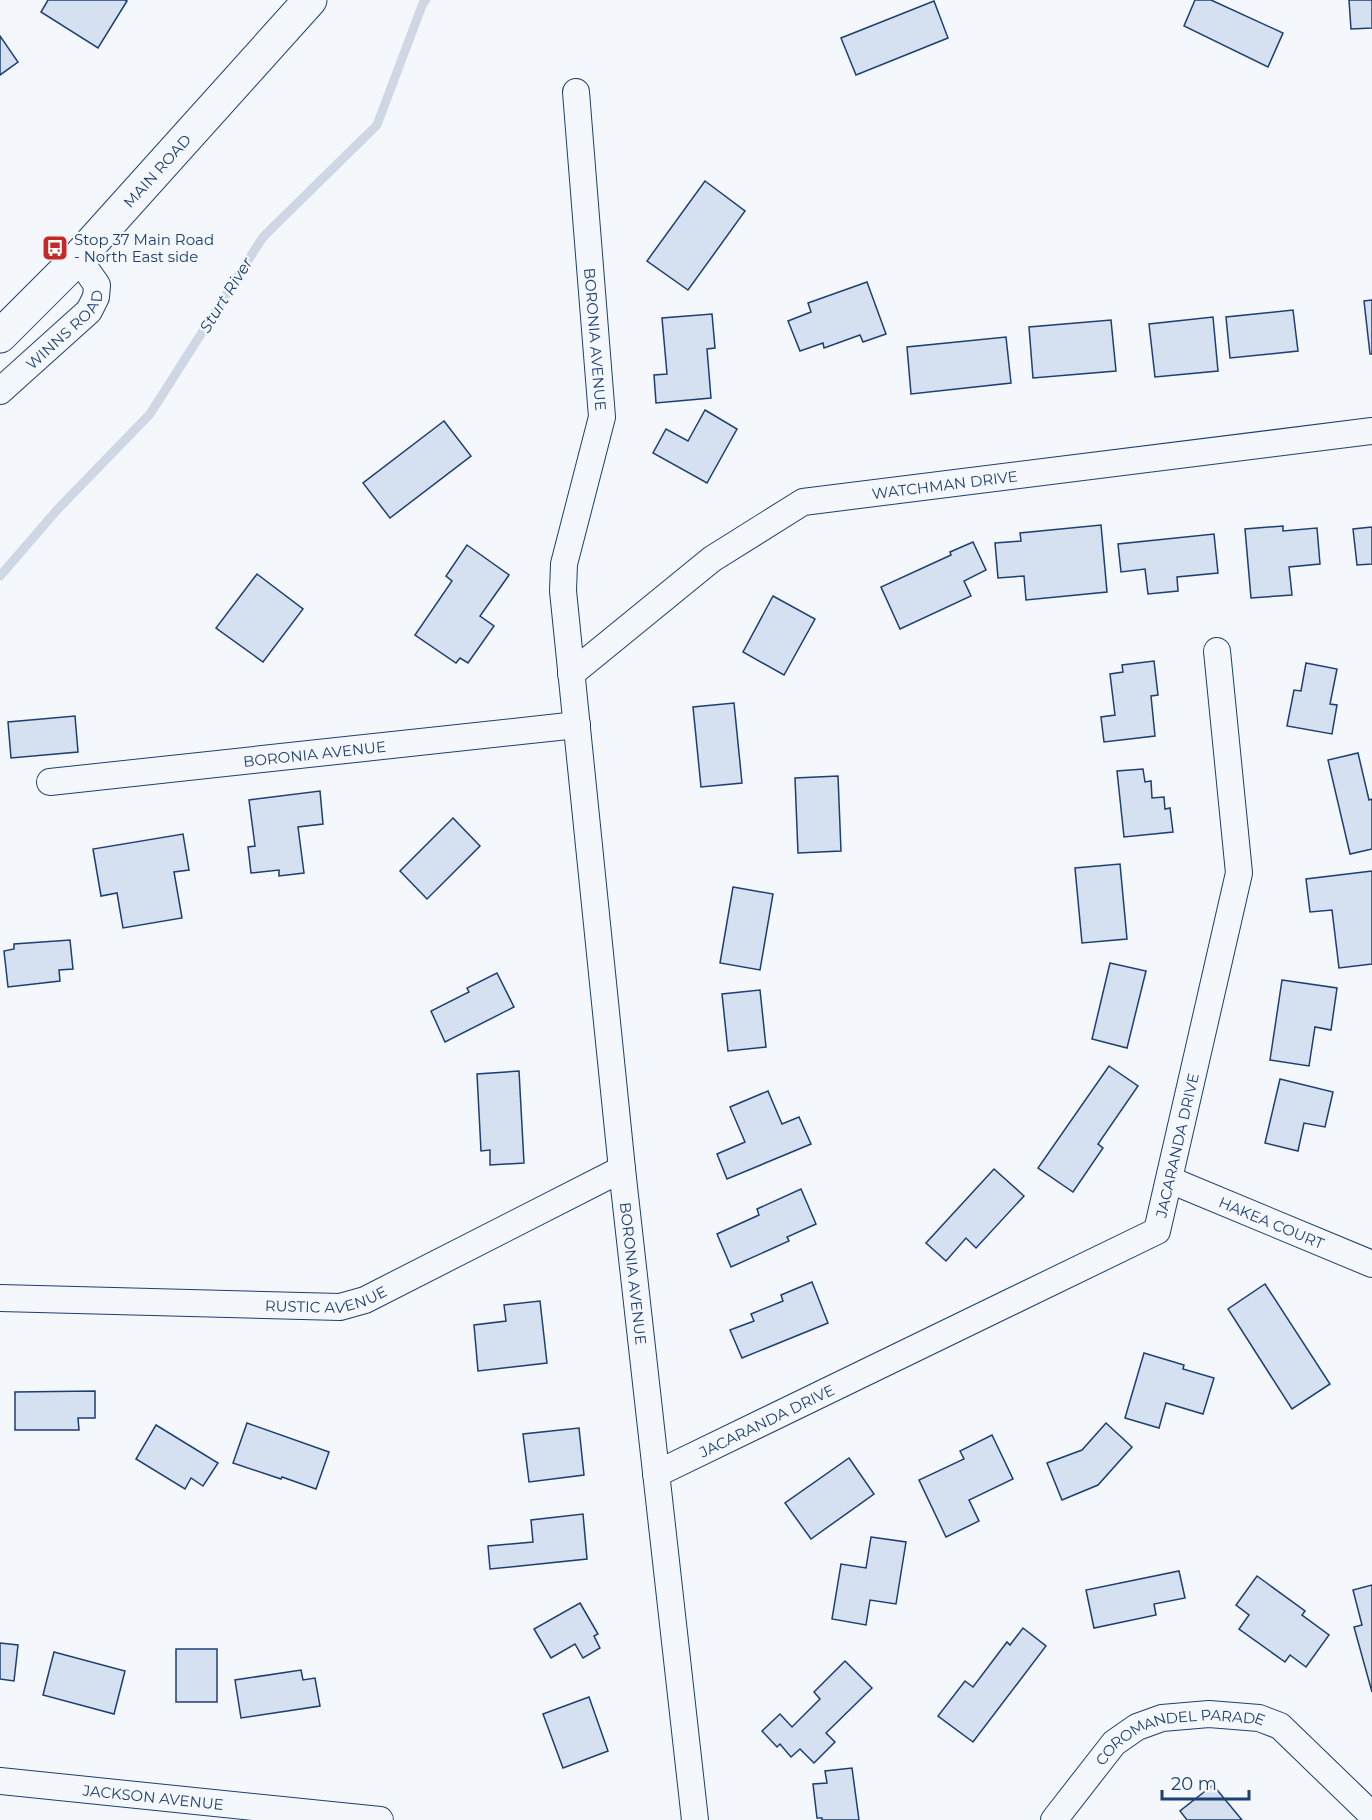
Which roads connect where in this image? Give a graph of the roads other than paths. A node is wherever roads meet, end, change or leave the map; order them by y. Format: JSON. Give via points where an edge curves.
{"nodes":[{"id":1,"x":310,"y":0,"type":"edge"},
{"id":2,"x":576,"y":92,"type":"dead end"},
{"id":3,"x":78,"y":258,"type":"junction"},
{"id":4,"x":0,"y":336,"type":"edge"},
{"id":5,"x":0,"y":391,"type":"edge"},
{"id":6,"x":1372,"y":431,"type":"edge"},
{"id":7,"x":1217,"y":651,"type":"dead end"},
{"id":8,"x":571,"y":674,"type":"junction"},
{"id":9,"x":577,"y":725,"type":"junction"},
{"id":10,"x":50,"y":782,"type":"dead end"},
{"id":11,"x":622,"y":1169,"type":"junction"},
{"id":12,"x":1170,"y":1180,"type":"junction"},
{"id":13,"x":1372,"y":1264,"type":"edge"},
{"id":14,"x":0,"y":1298,"type":"edge"},
{"id":15,"x":656,"y":1474,"type":"junction"},
{"id":16,"x":0,"y":1781,"type":"edge"},
{"id":17,"x":1372,"y":1815,"type":"edge"},
{"id":18,"x":380,"y":1820,"type":"edge"},
{"id":19,"x":695,"y":1820,"type":"edge"},
{"id":20,"x":1054,"y":1820,"type":"edge"}],
"edges":[{"from":1,"to":3,"type":"main road","name":"MAIN ROAD"},
{"from":2,"to":8,"type":"street","name":"BORONIA AVENUE","via":[[602,417],[564,564]]},
{"from":3,"to":4,"type":"main road","name":"MAIN ROAD"},
{"from":3,"to":5,"type":"street","name":"WINNS ROAD","via":[[97,285],[89,311]]},
{"from":6,"to":8,"type":"street","name":"WATCHMAN DRIVE","via":[[803,502],[712,559]]},
{"from":7,"to":12,"type":"street","name":"JACARANDA DRIVE","via":[[1239,873]]},
{"from":8,"to":9,"type":"street","name":"BORONIA AVENUE"},
{"from":9,"to":10,"type":"street","name":"BORONIA AVENUE"},
{"from":9,"to":11,"type":"street","name":"BORONIA AVENUE"},
{"from":11,"to":14,"type":"street","name":"RUSTIC AVENUE","via":[[365,1300],[340,1307]]},
{"from":11,"to":15,"type":"street","name":"BORONIA AVENUE"},
{"from":12,"to":13,"type":"street","name":"HAKEA COURT"},
{"from":12,"to":15,"type":"street","name":"JACARANDA DRIVE","via":[[1157,1231]]},
{"from":15,"to":19,"type":"street","name":"BORONIA AVENUE"},
{"from":16,"to":18,"type":"street","name":"JACKSON AVENUE"},
{"from":17,"to":20,"type":"street","name":"COROMANDEL PARADE","via":[[1280,1726],[1259,1718],[1209,1714],[1161,1718],[1137,1727],[1114,1743]]}]}
